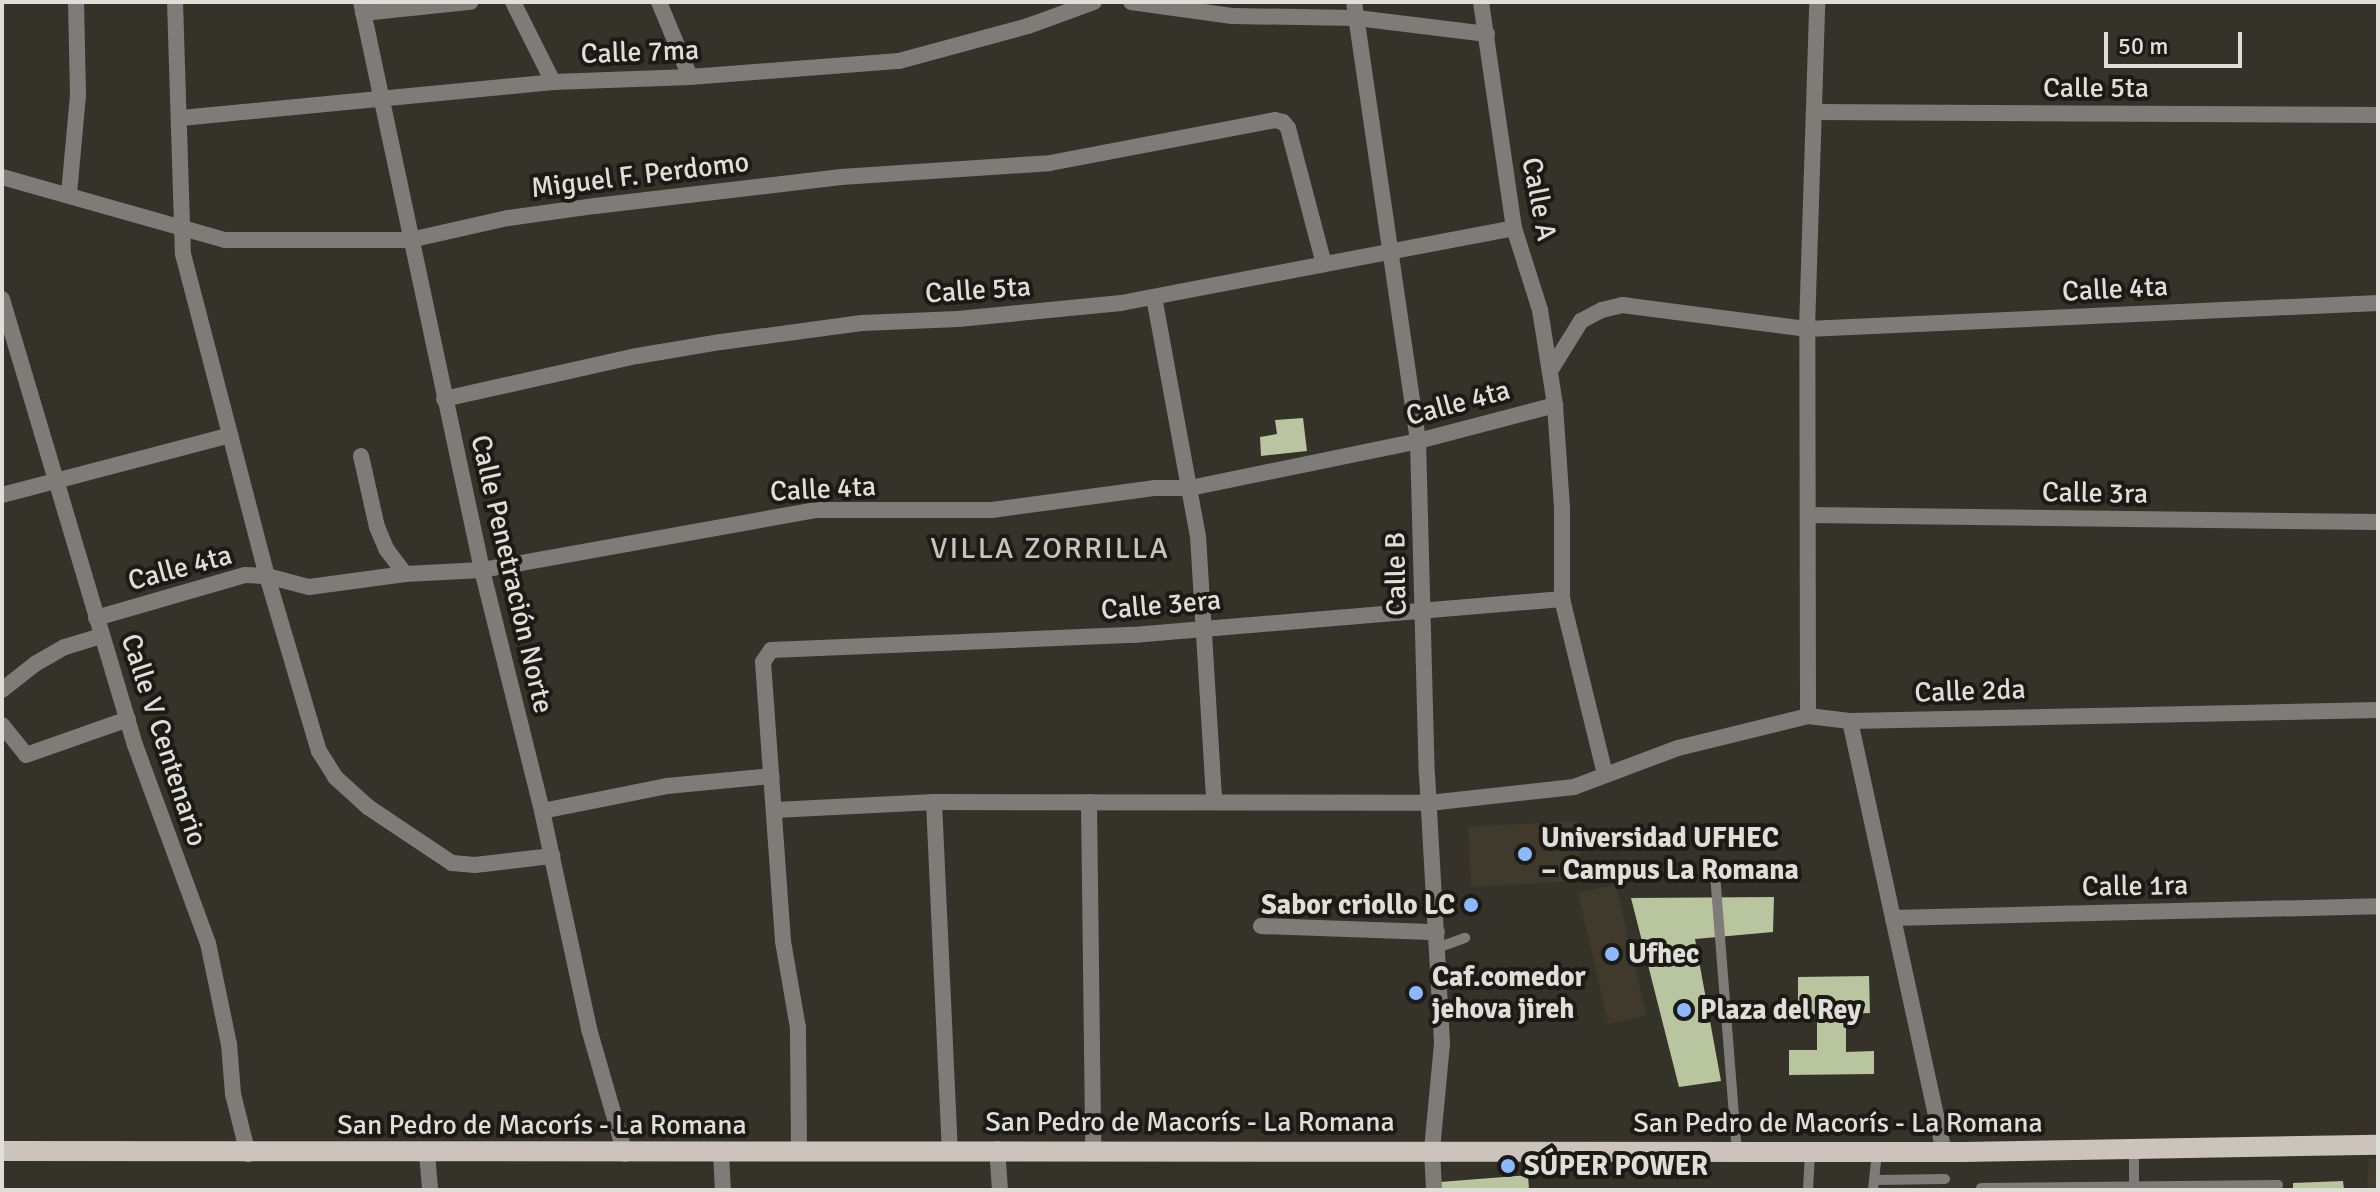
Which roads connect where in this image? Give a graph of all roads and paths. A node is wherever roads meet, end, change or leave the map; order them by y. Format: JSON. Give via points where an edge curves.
{"nodes":[{"id":1,"x":76,"y":2,"type":"edge"},
{"id":2,"x":175,"y":2,"type":"edge"},
{"id":3,"x":470,"y":2,"type":"edge"},
{"id":4,"x":513,"y":2,"type":"edge"},
{"id":5,"x":659,"y":2,"type":"edge"},
{"id":6,"x":1094,"y":2,"type":"edge"},
{"id":7,"x":1131,"y":2,"type":"edge"},
{"id":8,"x":1481,"y":2,"type":"edge"},
{"id":9,"x":1817,"y":2,"type":"edge"},
{"id":10,"x":362,"y":7,"type":"edge"},
{"id":11,"x":1230,"y":9,"type":"edge"},
{"id":12,"x":1356,"y":10,"type":"edge"},
{"id":13,"x":1487,"y":34,"type":"junction"},
{"id":14,"x":690,"y":77,"type":"junction"},
{"id":15,"x":553,"y":82,"type":"junction"},
{"id":16,"x":380,"y":96,"type":"junction"},
{"id":17,"x":1814,"y":112,"type":"junction"},
{"id":18,"x":2378,"y":115,"type":"edge"},
{"id":19,"x":181,"y":118,"type":"junction"},
{"id":20,"x":2,"y":177,"type":"edge"},
{"id":21,"x":69,"y":194,"type":"junction"},
{"id":22,"x":181,"y":228,"type":"junction"},
{"id":23,"x":1514,"y":228,"type":"junction"},
{"id":24,"x":410,"y":240,"type":"junction"},
{"id":25,"x":1389,"y":251,"type":"junction"},
{"id":26,"x":1324,"y":264,"type":"junction"},
{"id":27,"x":1154,"y":297,"type":"junction"},
{"id":28,"x":2,"y":299,"type":"edge"},
{"id":29,"x":2378,"y":303,"type":"edge"},
{"id":30,"x":1807,"y":329,"type":"junction"},
{"id":31,"x":1550,"y":371,"type":"junction"},
{"id":32,"x":444,"y":399,"type":"junction"},
{"id":33,"x":1555,"y":405,"type":"junction"},
{"id":34,"x":230,"y":435,"type":"junction"},
{"id":35,"x":1418,"y":441,"type":"junction"},
{"id":36,"x":361,"y":456,"type":"dead end"},
{"id":37,"x":56,"y":480,"type":"junction"},
{"id":38,"x":1190,"y":488,"type":"junction"},
{"id":39,"x":2,"y":495,"type":"edge"},
{"id":40,"x":1810,"y":515,"type":"junction"},
{"id":41,"x":2378,"y":522,"type":"edge"},
{"id":42,"x":482,"y":570,"type":"junction"},
{"id":43,"x":405,"y":574,"type":"junction"},
{"id":44,"x":267,"y":576,"type":"junction"},
{"id":45,"x":1562,"y":599,"type":"junction"},
{"id":46,"x":1421,"y":609,"type":"junction"},
{"id":47,"x":96,"y":618,"type":"junction"},
{"id":48,"x":1204,"y":629,"type":"junction"},
{"id":49,"x":101,"y":636,"type":"junction"},
{"id":50,"x":2,"y":690,"type":"edge"},
{"id":51,"x":2378,"y":710,"type":"edge"},
{"id":52,"x":1808,"y":716,"type":"junction"},
{"id":53,"x":128,"y":719,"type":"junction"},
{"id":54,"x":1850,"y":721,"type":"junction"},
{"id":55,"x":2,"y":725,"type":"edge"},
{"id":56,"x":1605,"y":774,"type":"junction"},
{"id":57,"x":772,"y":776,"type":"junction"},
{"id":58,"x":1214,"y":801,"type":"junction"},
{"id":59,"x":934,"y":802,"type":"junction"},
{"id":60,"x":1089,"y":802,"type":"junction"},
{"id":61,"x":1429,"y":803,"type":"junction"},
{"id":62,"x":775,"y":810,"type":"junction"},
{"id":63,"x":542,"y":811,"type":"junction"},
{"id":64,"x":552,"y":856,"type":"junction"},
{"id":65,"x":1715,"y":874,"type":"dead end"},
{"id":66,"x":2378,"y":906,"type":"edge"},
{"id":67,"x":1893,"y":918,"type":"junction"},
{"id":68,"x":1261,"y":926,"type":"dead end"},
{"id":69,"x":1465,"y":938,"type":"dead end"},
{"id":70,"x":1437,"y":940,"type":"junction"},
{"id":71,"x":2378,"y":1145,"type":"edge"},
{"id":72,"x":997,"y":1149,"type":"junction"},
{"id":73,"x":1093,"y":1149,"type":"junction"},
{"id":74,"x":2134,"y":1149,"type":"junction"},
{"id":75,"x":799,"y":1150,"type":"junction"},
{"id":76,"x":1432,"y":1150,"type":"junction"},
{"id":77,"x":2,"y":1151,"type":"edge"},
{"id":78,"x":950,"y":1151,"type":"junction"},
{"id":79,"x":1737,"y":1151,"type":"junction"},
{"id":80,"x":1810,"y":1151,"type":"junction"},
{"id":81,"x":1877,"y":1151,"type":"junction"},
{"id":82,"x":1944,"y":1152,"type":"junction"},
{"id":83,"x":721,"y":1153,"type":"junction"},
{"id":84,"x":248,"y":1154,"type":"junction"},
{"id":85,"x":427,"y":1154,"type":"junction"},
{"id":86,"x":625,"y":1154,"type":"junction"},
{"id":87,"x":1945,"y":1179,"type":"dead end"},
{"id":88,"x":1875,"y":1185,"type":"edge"},
{"id":89,"x":2278,"y":1185,"type":"dead end"},
{"id":90,"x":1981,"y":1188,"type":"edge"},
{"id":91,"x":2134,"y":1188,"type":"edge"},
{"id":92,"x":2187,"y":1188,"type":"edge"},
{"id":93,"x":430,"y":1190,"type":"edge"},
{"id":94,"x":723,"y":1190,"type":"edge"},
{"id":95,"x":1000,"y":1190,"type":"edge"},
{"id":96,"x":1434,"y":1190,"type":"edge"},
{"id":97,"x":1808,"y":1190,"type":"edge"}],
"edges":[{"from":1,"to":21,"type":"street","via":[[78,96]]},
{"from":2,"to":19,"type":"street"},
{"from":3,"to":10,"type":"street"},
{"from":4,"to":15,"type":"street"},
{"from":5,"to":14,"type":"street"},
{"from":6,"to":14,"type":"street","name":"Calle 7ma","via":[[899,61]]},
{"from":7,"to":11,"type":"street"},
{"from":8,"to":13,"type":"street","name":"Calle A"},
{"from":9,"to":17,"type":"street"},
{"from":10,"to":16,"type":"street","name":"Calle Penetración Norte"},
{"from":11,"to":12,"type":"street"},
{"from":12,"to":13,"type":"street"},
{"from":12,"to":25,"type":"street","name":"Calle B"},
{"from":13,"to":23,"type":"street","name":"Calle A"},
{"from":14,"to":15,"type":"street","name":"Calle 7ma"},
{"from":15,"to":16,"type":"street","name":"Calle 7ma"},
{"from":16,"to":19,"type":"street","name":"Calle 7ma"},
{"from":16,"to":24,"type":"street","name":"Calle Penetración Norte"},
{"from":17,"to":18,"type":"street","name":"Calle 5ta"},
{"from":17,"to":30,"type":"street"},
{"from":19,"to":22,"type":"street"},
{"from":20,"to":21,"type":"street","name":"Miguel F. Perdomo"},
{"from":21,"to":22,"type":"street","name":"Miguel F. Perdomo"},
{"from":22,"to":24,"type":"street","name":"Miguel F. Perdomo","via":[[225,240],[261,242]]},
{"from":22,"to":34,"type":"street","via":[[192,296]]},
{"from":23,"to":25,"type":"street","name":"Calle 5ta"},
{"from":23,"to":31,"type":"street","name":"Calle A","via":[[1540,310]]},
{"from":24,"to":26,"type":"street","name":"Miguel F. Perdomo","via":[[595,206],[841,177],[1050,163],[1275,120],[1288,128]]},
{"from":24,"to":32,"type":"street","name":"Calle Penetración Norte"},
{"from":25,"to":26,"type":"street","name":"Calle 5ta"},
{"from":25,"to":35,"type":"street","name":"Calle B"},
{"from":26,"to":27,"type":"street","name":"Calle 5ta"},
{"from":27,"to":32,"type":"street","name":"Calle 5ta","via":[[794,331],[637,356]]},
{"from":27,"to":38,"type":"street"},
{"from":28,"to":37,"type":"street","name":"Calle V Centenario"},
{"from":29,"to":30,"type":"street","name":"Calle 4ta"},
{"from":30,"to":31,"type":"street","name":"Calle 4ta","via":[[1622,305],[1581,321]]},
{"from":30,"to":40,"type":"street"},
{"from":31,"to":33,"type":"street","name":"Calle A"},
{"from":32,"to":42,"type":"street","name":"Calle Penetración Norte"},
{"from":33,"to":35,"type":"street","name":"Calle 4ta"},
{"from":33,"to":45,"type":"street","name":"Calle A"},
{"from":34,"to":37,"type":"street"},
{"from":34,"to":44,"type":"street"},
{"from":35,"to":38,"type":"street","name":"Calle 4ta"},
{"from":35,"to":46,"type":"street","name":"Calle B"},
{"from":36,"to":43,"type":"street","via":[[377,527]]},
{"from":37,"to":39,"type":"street"},
{"from":37,"to":47,"type":"street","name":"Calle V Centenario"},
{"from":38,"to":42,"type":"street","name":"Calle 4ta","via":[[992,510],[817,510]]},
{"from":38,"to":48,"type":"street"},
{"from":40,"to":41,"type":"street","name":"Calle 3ra"},
{"from":40,"to":52,"type":"street"},
{"from":42,"to":43,"type":"street","name":"Calle 4ta"},
{"from":42,"to":63,"type":"street","name":"Calle Penetración Norte"},
{"from":43,"to":44,"type":"street","name":"Calle 4ta","via":[[309,587]]},
{"from":44,"to":47,"type":"street","name":"Calle 4ta","via":[[232,578]]},
{"from":44,"to":64,"type":"street","via":[[319,751],[335,777],[368,807],[452,863]]},
{"from":45,"to":46,"type":"street","name":"Calle 3era"},
{"from":45,"to":56,"type":"street","name":"Calle A"},
{"from":46,"to":48,"type":"street","name":"Calle 3era"},
{"from":46,"to":61,"type":"street","name":"Calle B"},
{"from":47,"to":49,"type":"street","name":"Calle V Centenario"},
{"from":48,"to":57,"type":"street","name":"Calle 3era","via":[[778,648],[763,662]]},
{"from":48,"to":58,"type":"street"},
{"from":49,"to":50,"type":"street","via":[[65,647]]},
{"from":49,"to":53,"type":"street","name":"Calle V Centenario"},
{"from":51,"to":54,"type":"street","name":"Calle 2da"},
{"from":52,"to":54,"type":"street","name":"Calle 2da"},
{"from":52,"to":56,"type":"street","name":"Calle 2da","via":[[1731,733]]},
{"from":53,"to":55,"type":"street","via":[[26,755]]},
{"from":53,"to":84,"type":"street","name":"Calle V Centenario","via":[[208,943]]},
{"from":54,"to":67,"type":"street"},
{"from":56,"to":61,"type":"street","name":"Calle 2da","via":[[1574,787]]},
{"from":57,"to":62,"type":"street"},
{"from":57,"to":63,"type":"street","via":[[667,786]]},
{"from":58,"to":60,"type":"street","name":"Calle 2da"},
{"from":58,"to":61,"type":"street","name":"Calle 2da"},
{"from":59,"to":60,"type":"street","name":"Calle 2da"},
{"from":59,"to":62,"type":"street","name":"Calle 2da"},
{"from":59,"to":78,"type":"street"},
{"from":60,"to":73,"type":"street"},
{"from":61,"to":70,"type":"street","name":"Calle B"},
{"from":62,"to":75,"type":"street","via":[[783,941],[798,1028]]},
{"from":63,"to":64,"type":"street","name":"Calle Penetración Norte"},
{"from":64,"to":86,"type":"street","name":"Calle Penetración Norte","via":[[589,1029]]},
{"from":65,"to":79,"type":"lane"},
{"from":66,"to":67,"type":"street","name":"Calle 1ra"},
{"from":67,"to":82,"type":"street"},
{"from":68,"to":70,"type":"street"},
{"from":69,"to":70,"type":"lane"},
{"from":70,"to":76,"type":"street","name":"Calle B","via":[[1442,1044]]},
{"from":71,"to":74,"type":"main road","name":"San Pedro de Macorís - La Romana"},
{"from":72,"to":73,"type":"main road","name":"San Pedro de Macorís - La Romana"},
{"from":72,"to":78,"type":"main road","name":"San Pedro de Macorís - La Romana"},
{"from":72,"to":95,"type":"street"},
{"from":73,"to":76,"type":"main road","name":"San Pedro de Macorís - La Romana"},
{"from":74,"to":82,"type":"main road","name":"San Pedro de Macorís - La Romana"},
{"from":74,"to":91,"type":"lane"},
{"from":75,"to":78,"type":"main road","name":"San Pedro de Macorís - La Romana"},
{"from":75,"to":83,"type":"main road","name":"San Pedro de Macorís - La Romana"},
{"from":76,"to":79,"type":"main road","name":"San Pedro de Macorís - La Romana"},
{"from":76,"to":96,"type":"street","name":"Calle B"},
{"from":77,"to":84,"type":"main road","name":"San Pedro de Macorís - La Romana"},
{"from":79,"to":80,"type":"main road","name":"San Pedro de Macorís - La Romana"},
{"from":80,"to":81,"type":"main road","name":"San Pedro de Macorís - La Romana"},
{"from":80,"to":97,"type":"lane"},
{"from":81,"to":82,"type":"main road","name":"San Pedro de Macorís - La Romana"},
{"from":81,"to":88,"type":"lane"},
{"from":83,"to":86,"type":"main road","name":"San Pedro de Macorís - La Romana"},
{"from":83,"to":94,"type":"street"},
{"from":84,"to":85,"type":"main road","name":"San Pedro de Macorís - La Romana"},
{"from":85,"to":86,"type":"main road","name":"San Pedro de Macorís - La Romana"},
{"from":85,"to":93,"type":"street"},
{"from":87,"to":88,"type":"lane"},
{"from":89,"to":92,"type":"lane"},
{"from":90,"to":91,"type":"lane"},
{"from":91,"to":92,"type":"lane"}]}
